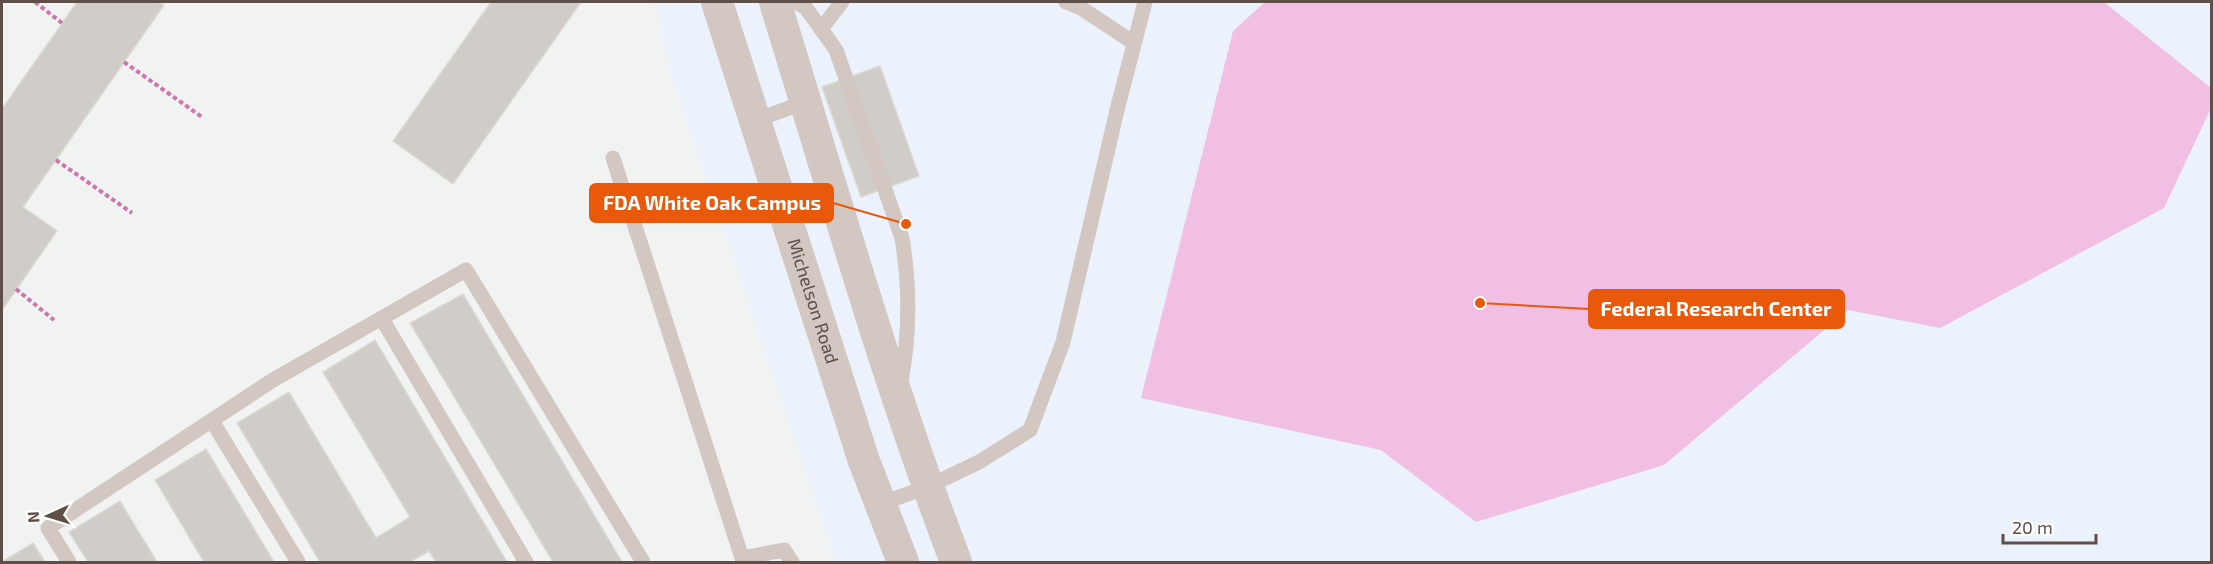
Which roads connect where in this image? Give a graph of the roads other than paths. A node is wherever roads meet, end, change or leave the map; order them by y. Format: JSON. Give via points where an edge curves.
{"nodes":[{"id":1,"x":717,"y":2,"type":"edge"},
{"id":2,"x":775,"y":2,"type":"edge"},
{"id":3,"x":796,"y":2,"type":"edge"},
{"id":4,"x":842,"y":2,"type":"edge"},
{"id":5,"x":1066,"y":2,"type":"edge"},
{"id":6,"x":1145,"y":2,"type":"edge"},
{"id":7,"x":821,"y":29,"type":"junction"},
{"id":8,"x":1134,"y":44,"type":"junction"},
{"id":9,"x":806,"y":102,"type":"junction"},
{"id":10,"x":754,"y":121,"type":"junction"},
{"id":11,"x":613,"y":158,"type":"dead end"},
{"id":12,"x":382,"y":318,"type":"junction"},
{"id":13,"x":897,"y":397,"type":"junction"},
{"id":14,"x":212,"y":421,"type":"junction"},
{"id":15,"x":927,"y":487,"type":"junction"},
{"id":16,"x":880,"y":504,"type":"junction"},
{"id":17,"x":69,"y":562,"type":"edge"},
{"id":18,"x":298,"y":562,"type":"edge"},
{"id":19,"x":526,"y":562,"type":"edge"},
{"id":20,"x":643,"y":562,"type":"edge"},
{"id":21,"x":792,"y":562,"type":"edge"},
{"id":22,"x":903,"y":562,"type":"edge"},
{"id":23,"x":956,"y":562,"type":"edge"}],
"edges":[{"from":1,"to":10,"type":"street","name":"Michelson Road"},
{"from":2,"to":9,"type":"street"},
{"from":3,"to":7,"type":"lane","via":[[806,8]]},
{"from":4,"to":7,"type":"lane"},
{"from":5,"to":8,"type":"lane"},
{"from":6,"to":8,"type":"lane"},
{"from":7,"to":13,"type":"lane","via":[[836,50],[902,238],[907,269],[907,352]]},
{"from":8,"to":15,"type":"lane","via":[[1063,342],[1030,430],[980,462]]},
{"from":9,"to":10,"type":"lane"},
{"from":9,"to":13,"type":"street"},
{"from":10,"to":16,"type":"street","name":"Michelson Road"},
{"from":11,"to":21,"type":"lane","via":[[742,558],[784,550]]},
{"from":12,"to":14,"type":"lane","via":[[273,380]]},
{"from":12,"to":19,"type":"lane"},
{"from":12,"to":20,"type":"lane","via":[[466,270]]},
{"from":13,"to":15,"type":"street"},
{"from":14,"to":17,"type":"lane","via":[[48,528]]},
{"from":14,"to":18,"type":"lane"},
{"from":15,"to":16,"type":"lane"},
{"from":15,"to":23,"type":"street"},
{"from":16,"to":22,"type":"street","name":"Michelson Road"}]}
